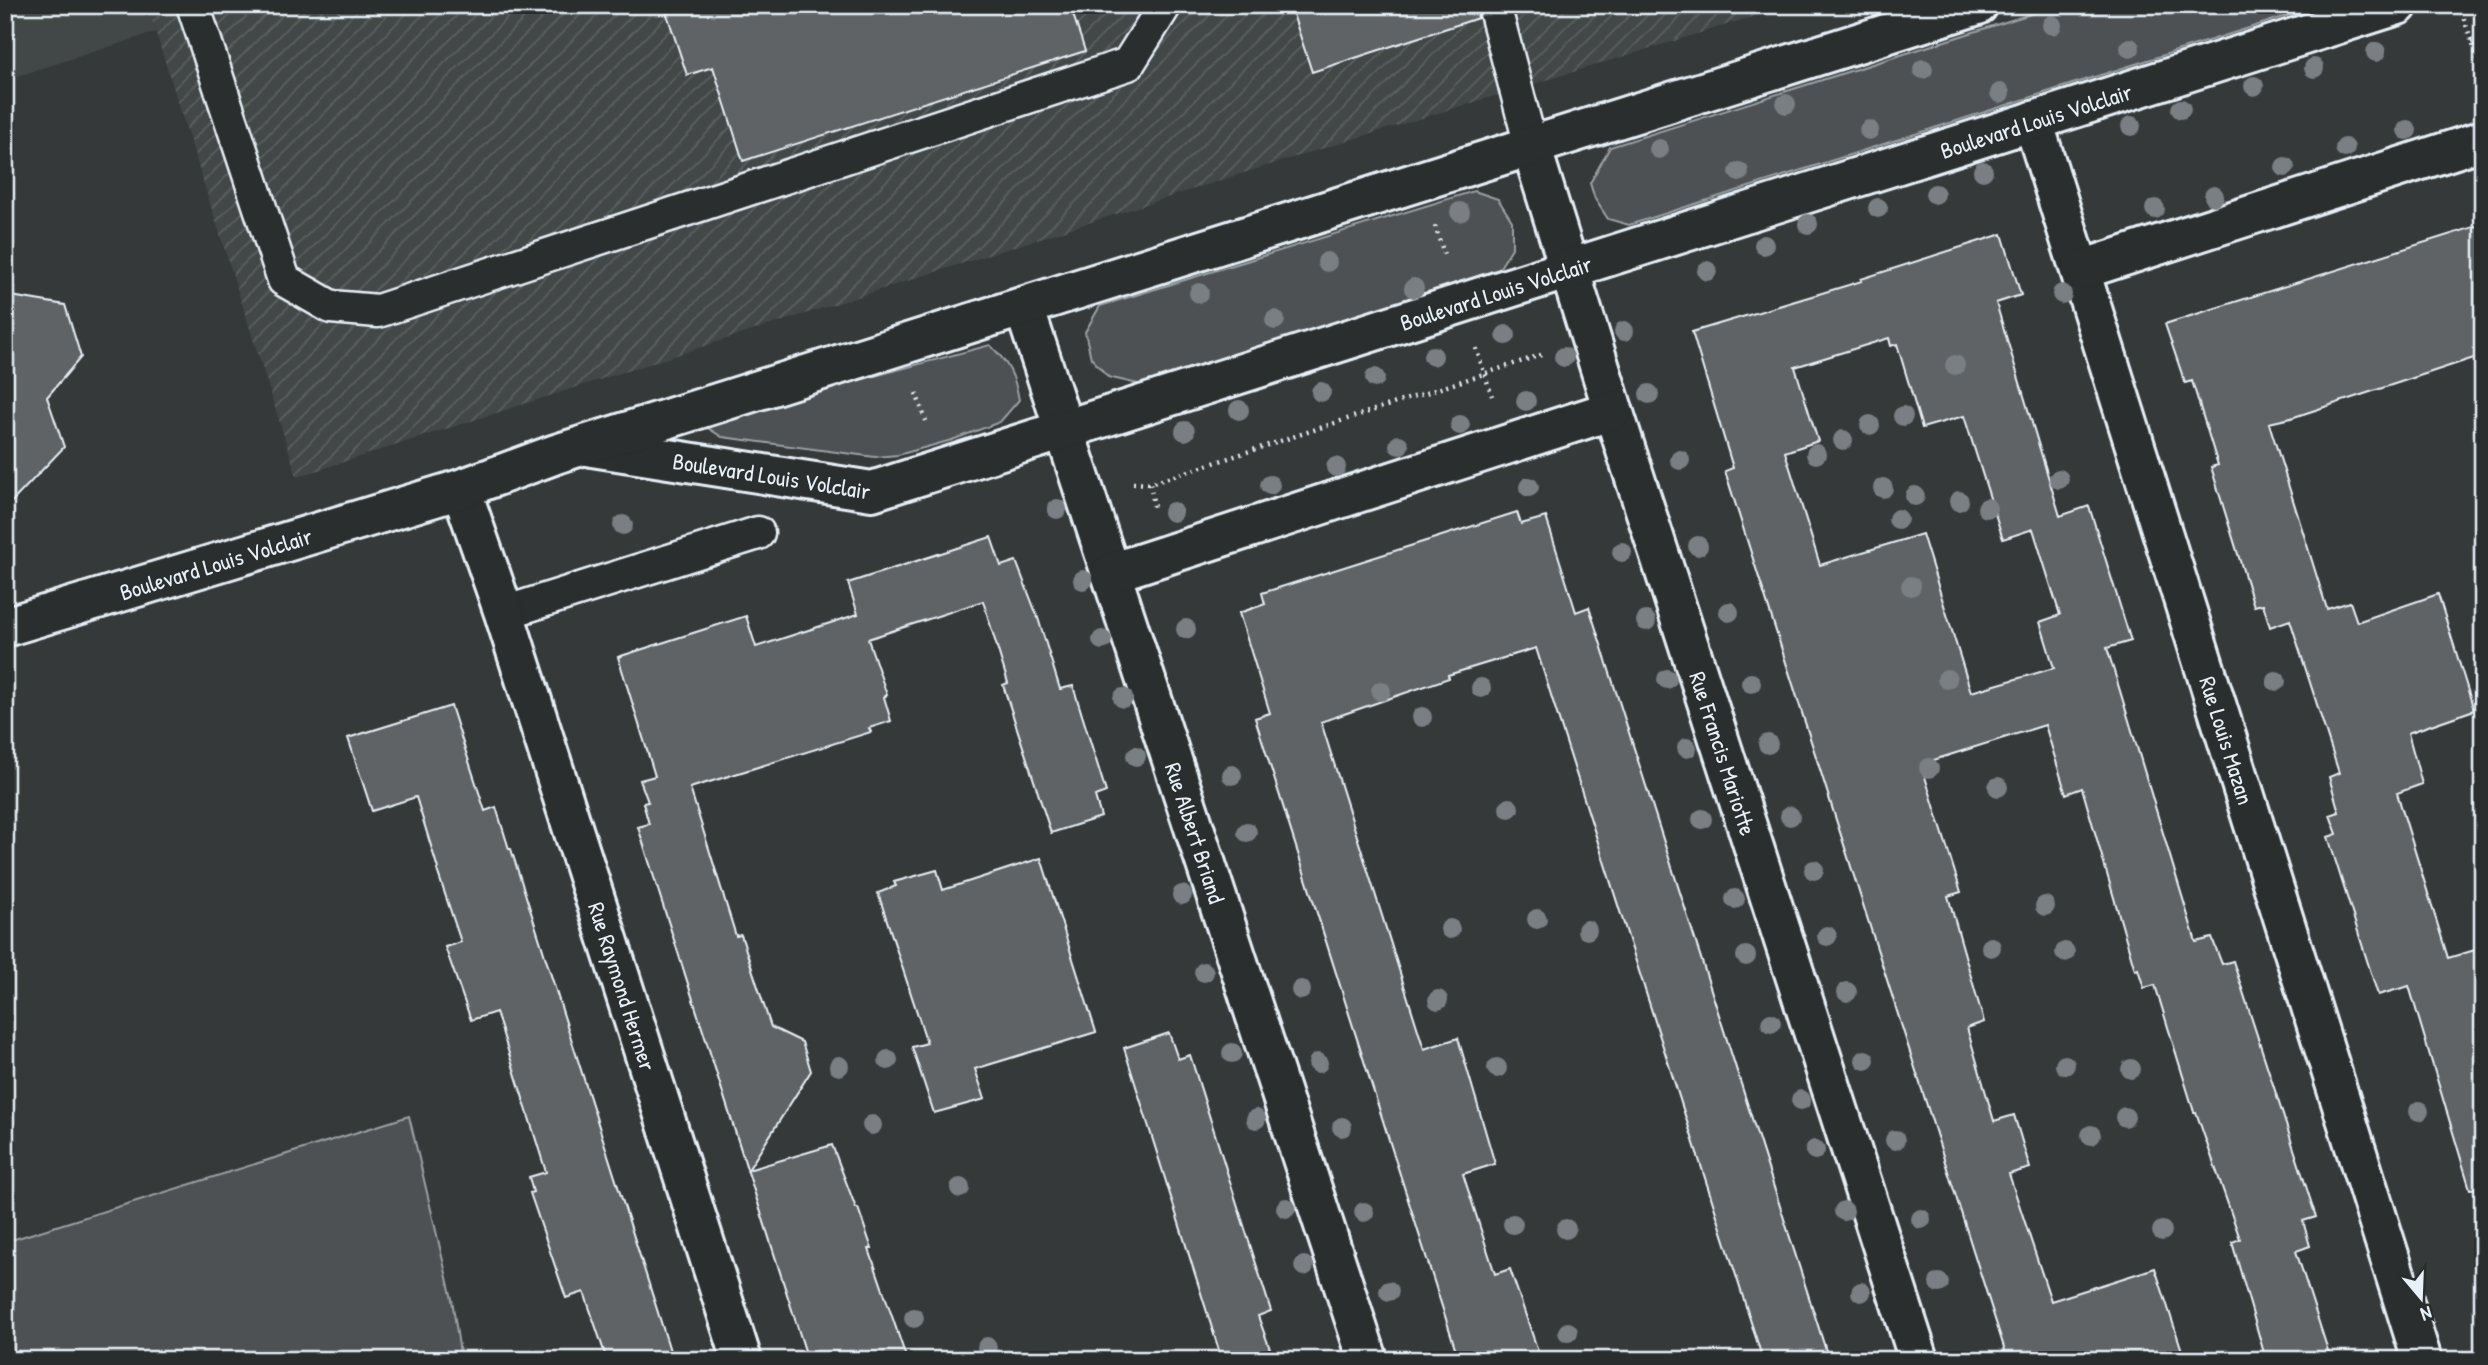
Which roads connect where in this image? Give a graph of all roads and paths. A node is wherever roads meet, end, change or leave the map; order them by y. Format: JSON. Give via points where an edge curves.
{"nodes":[{"id":1,"x":193,"y":5,"type":"edge"},
{"id":2,"x":1165,"y":5,"type":"edge"},
{"id":3,"x":1494,"y":5,"type":"edge"},
{"id":4,"x":1978,"y":5,"type":"edge"},
{"id":5,"x":2398,"y":5,"type":"edge"},
{"id":6,"x":2459,"y":5,"type":"edge"},
{"id":7,"x":2483,"y":38,"type":"edge"},
{"id":8,"x":2471,"y":42,"type":"junction"},
{"id":9,"x":2483,"y":73,"type":"edge"},
{"id":10,"x":2033,"y":121,"type":"junction"},
{"id":11,"x":2483,"y":141,"type":"edge"},
{"id":12,"x":1531,"y":146,"type":"junction"},
{"id":13,"x":1570,"y":269,"type":"junction"},
{"id":14,"x":2081,"y":270,"type":"junction"},
{"id":15,"x":1024,"y":307,"type":"junction"},
{"id":16,"x":1591,"y":337,"type":"junction"},
{"id":17,"x":901,"y":346,"type":"junction"},
{"id":18,"x":1613,"y":410,"type":"junction"},
{"id":19,"x":1064,"y":429,"type":"junction"},
{"id":20,"x":585,"y":446,"type":"junction"},
{"id":21,"x":941,"y":469,"type":"junction"},
{"id":22,"x":1080,"y":481,"type":"junction"},
{"id":23,"x":461,"y":489,"type":"junction"},
{"id":24,"x":758,"y":533,"type":"dead end"},
{"id":25,"x":1111,"y":573,"type":"junction"},
{"id":26,"x":504,"y":613,"type":"junction"},
{"id":27,"x":5,"y":626,"type":"edge"},
{"id":28,"x":742,"y":1360,"type":"edge"},
{"id":29,"x":1368,"y":1360,"type":"edge"},
{"id":30,"x":1919,"y":1360,"type":"edge"},
{"id":31,"x":2422,"y":1360,"type":"edge"}],
"edges":[{"from":1,"to":2,"type":"lane","via":[[284,280],[331,307],[378,311],[1128,64]]},
{"from":3,"to":12,"type":"lane"},
{"from":4,"to":12,"type":"street","name":"Boulevard Louis Volclair"},
{"from":5,"to":10,"type":"street","name":"Boulevard Louis Volclair"},
{"from":6,"to":8,"type":"path"},
{"from":7,"to":8,"type":"path"},
{"from":8,"to":9,"type":"path"},
{"from":10,"to":13,"type":"street","name":"Boulevard Louis Volclair"},
{"from":10,"to":14,"type":"street","name":"Rue Louis Mazan"},
{"from":11,"to":14,"type":"street"},
{"from":12,"to":13,"type":"street","name":"Rue Francis Mariotte"},
{"from":12,"to":15,"type":"street","name":"Boulevard Louis Volclair"},
{"from":13,"to":16,"type":"street","name":"Rue Francis Mariotte"},
{"from":13,"to":19,"type":"street","name":"Boulevard Louis Volclair"},
{"from":14,"to":31,"type":"street","name":"Rue Louis Mazan"},
{"from":15,"to":17,"type":"street","name":"Boulevard Louis Volclair"},
{"from":15,"to":19,"type":"street","name":"Rue Albert Briand"},
{"from":16,"to":18,"type":"street","name":"Rue Francis Mariotte"},
{"from":16,"to":22,"type":"path","via":[[1150,484]]},
{"from":17,"to":20,"type":"street","name":"Boulevard Louis Volclair"},
{"from":17,"to":21,"type":"path"},
{"from":18,"to":25,"type":"street"},
{"from":18,"to":30,"type":"street","name":"Rue Francis Mariotte"},
{"from":19,"to":21,"type":"street","name":"Boulevard Louis Volclair"},
{"from":19,"to":22,"type":"street","name":"Rue Albert Briand"},
{"from":20,"to":21,"type":"street","name":"Boulevard Louis Volclair","via":[[872,491]]},
{"from":20,"to":23,"type":"street","name":"Boulevard Louis Volclair"},
{"from":22,"to":25,"type":"street","name":"Rue Albert Briand"},
{"from":23,"to":26,"type":"street","name":"Rue Raymond Hermer"},
{"from":23,"to":27,"type":"street","name":"Boulevard Louis Volclair"},
{"from":24,"to":26,"type":"lane"},
{"from":25,"to":29,"type":"street","name":"Rue Albert Briand"},
{"from":26,"to":28,"type":"street","name":"Rue Raymond Hermer"}]}
